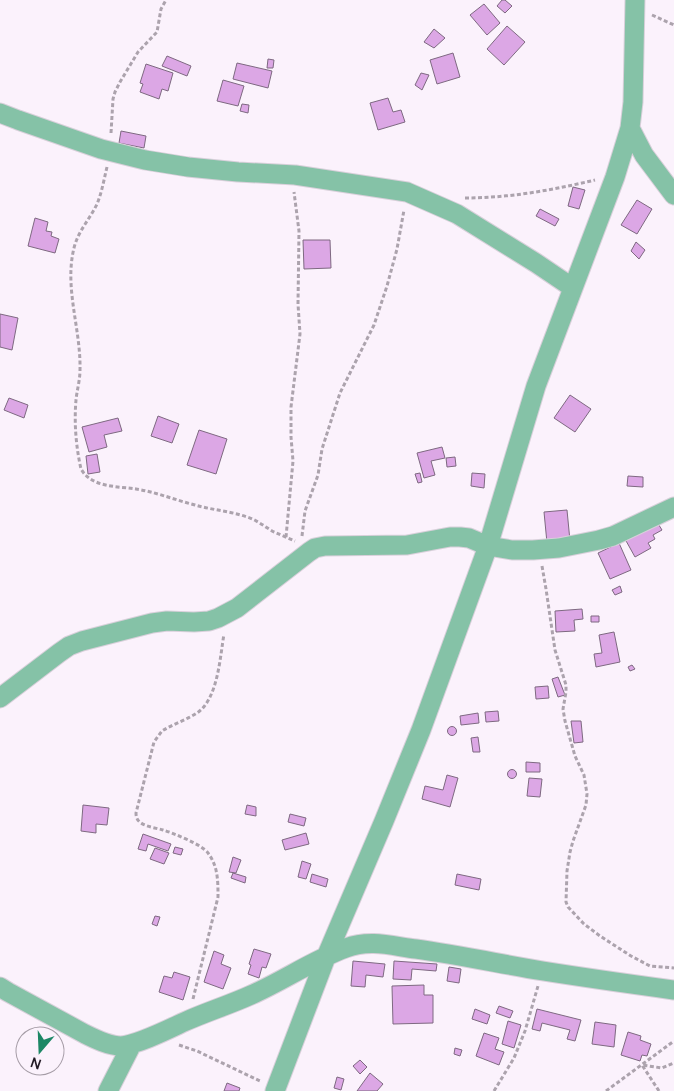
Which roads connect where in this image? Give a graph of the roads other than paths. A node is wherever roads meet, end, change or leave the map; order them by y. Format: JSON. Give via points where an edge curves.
{"nodes":[{"id":1,"x":635,"y":4,"type":"edge"},
{"id":2,"x":0,"y":113,"type":"edge"},
{"id":3,"x":630,"y":128,"type":"junction"},
{"id":4,"x":674,"y":196,"type":"edge"},
{"id":5,"x":573,"y":288,"type":"junction"},
{"id":6,"x":674,"y":508,"type":"edge"},
{"id":7,"x":488,"y":546,"type":"junction"},
{"id":8,"x":0,"y":698,"type":"edge"},
{"id":9,"x":326,"y":957,"type":"junction"},
{"id":10,"x":0,"y":987,"type":"edge"},
{"id":11,"x":674,"y":990,"type":"edge"},
{"id":12,"x":132,"y":1044,"type":"junction"},
{"id":13,"x":276,"y":1090,"type":"edge"},
{"id":14,"x":108,"y":1091,"type":"edge"}],
"edges":[{"from":1,"to":3,"type":"street"},
{"from":2,"to":5,"type":"street","via":[[145,160],[238,172],[291,174],[407,192],[457,214]]},
{"from":3,"to":4,"type":"street","via":[[644,155]]},
{"from":3,"to":5,"type":"street"},
{"from":5,"to":7,"type":"street","via":[[536,386]]},
{"from":6,"to":7,"type":"street","via":[[599,540],[533,550]]},
{"from":7,"to":8,"type":"street","via":[[460,537],[407,545],[316,548],[218,618],[152,623],[82,641],[69,646]]},
{"from":7,"to":9,"type":"street","via":[[422,730]]},
{"from":9,"to":11,"type":"street","via":[[359,944],[388,944]]},
{"from":9,"to":12,"type":"street","via":[[252,995]]},
{"from":9,"to":13,"type":"street"},
{"from":10,"to":12,"type":"street","via":[[98,1040],[120,1046]]},
{"from":12,"to":14,"type":"street"}]}
